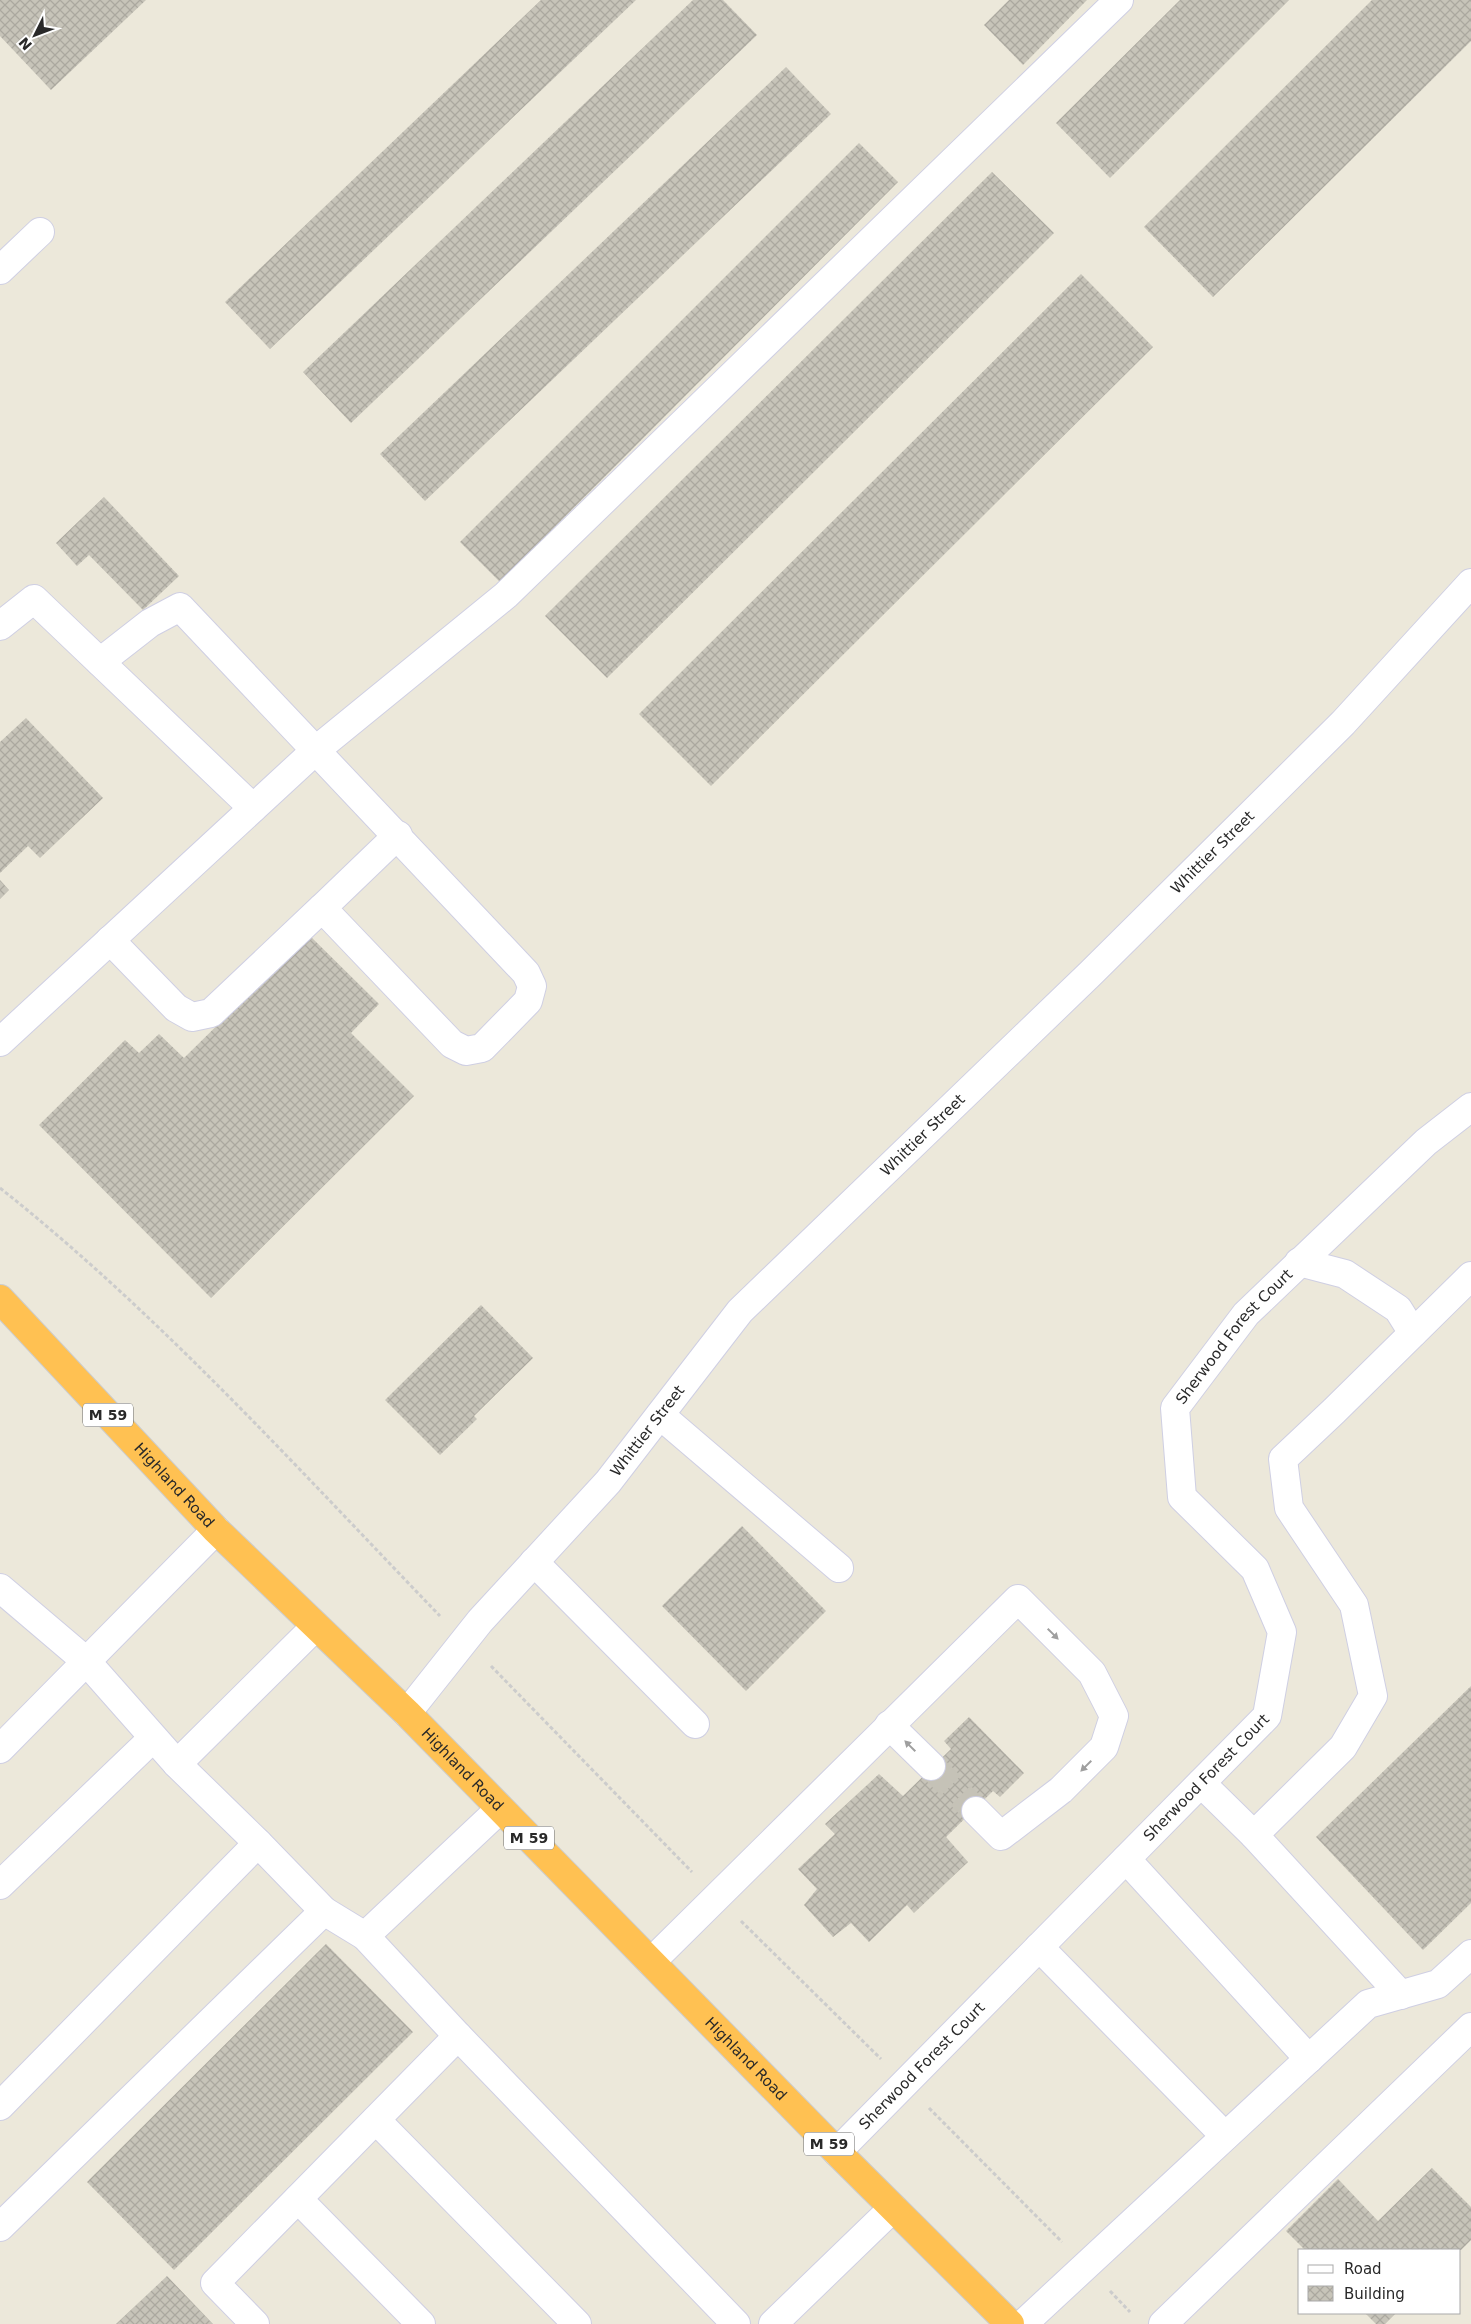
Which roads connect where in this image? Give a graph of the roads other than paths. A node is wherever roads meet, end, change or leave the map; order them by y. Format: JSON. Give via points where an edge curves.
{"nodes":[{"id":1,"x":1119,"y":0,"type":"edge"},
{"id":2,"x":40,"y":232,"type":"dead end"},
{"id":3,"x":0,"y":270,"type":"edge"},
{"id":4,"x":1471,"y":583,"type":"edge"},
{"id":5,"x":0,"y":626,"type":"edge"},
{"id":6,"x":100,"y":662,"type":"junction"},
{"id":7,"x":316,"y":750,"type":"junction"},
{"id":8,"x":253,"y":808,"type":"junction"},
{"id":9,"x":398,"y":835,"type":"junction"},
{"id":10,"x":322,"y":908,"type":"junction"},
{"id":11,"x":110,"y":940,"type":"junction"},
{"id":12,"x":0,"y":1042,"type":"edge"},
{"id":13,"x":1471,"y":1107,"type":"edge"},
{"id":14,"x":1299,"y":1262,"type":"junction"},
{"id":15,"x":1471,"y":1276,"type":"edge"},
{"id":16,"x":0,"y":1299,"type":"edge"},
{"id":17,"x":1413,"y":1333,"type":"junction"},
{"id":18,"x":660,"y":1415,"type":"junction"},
{"id":19,"x":216,"y":1530,"type":"junction"},
{"id":20,"x":534,"y":1562,"type":"junction"},
{"id":21,"x":839,"y":1568,"type":"dead end"},
{"id":22,"x":0,"y":1588,"type":"edge"},
{"id":23,"x":315,"y":1627,"type":"junction"},
{"id":24,"x":86,"y":1661,"type":"junction"},
{"id":25,"x":406,"y":1713,"type":"junction"},
{"id":26,"x":695,"y":1724,"type":"dead end"},
{"id":27,"x":889,"y":1725,"type":"junction"},
{"id":28,"x":154,"y":1738,"type":"junction"},
{"id":29,"x":0,"y":1749,"type":"edge"},
{"id":30,"x":178,"y":1764,"type":"junction"},
{"id":31,"x":931,"y":1766,"type":"tunnel mouth"},
{"id":32,"x":1201,"y":1783,"type":"junction"},
{"id":33,"x":500,"y":1809,"type":"junction"},
{"id":34,"x":976,"y":1811,"type":"tunnel mouth"},
{"id":35,"x":1254,"y":1835,"type":"junction"},
{"id":36,"x":258,"y":1843,"type":"junction"},
{"id":37,"x":1126,"y":1858,"type":"junction"},
{"id":38,"x":0,"y":1885,"type":"edge"},
{"id":39,"x":324,"y":1911,"type":"junction"},
{"id":40,"x":365,"y":1936,"type":"junction"},
{"id":41,"x":1039,"y":1947,"type":"junction"},
{"id":42,"x":1471,"y":1954,"type":"edge"},
{"id":43,"x":651,"y":1962,"type":"junction"},
{"id":44,"x":1401,"y":1995,"type":"junction"},
{"id":45,"x":1471,"y":2027,"type":"edge"},
{"id":46,"x":458,"y":2036,"type":"junction"},
{"id":47,"x":1309,"y":2059,"type":"junction"},
{"id":48,"x":0,"y":2106,"type":"edge"},
{"id":49,"x":376,"y":2120,"type":"junction"},
{"id":50,"x":1225,"y":2136,"type":"junction"},
{"id":51,"x":837,"y":2152,"type":"junction"},
{"id":52,"x":298,"y":2199,"type":"junction"},
{"id":53,"x":893,"y":2208,"type":"junction"},
{"id":54,"x":0,"y":2227,"type":"edge"},
{"id":55,"x":255,"y":2324,"type":"edge"},
{"id":56,"x":421,"y":2324,"type":"edge"},
{"id":57,"x":577,"y":2324,"type":"edge"},
{"id":58,"x":736,"y":2324,"type":"edge"},
{"id":59,"x":774,"y":2324,"type":"edge"},
{"id":60,"x":1010,"y":2324,"type":"edge"},
{"id":61,"x":1024,"y":2324,"type":"edge"},
{"id":62,"x":1163,"y":2324,"type":"edge"}],
"edges":[{"from":1,"to":7,"type":"street","via":[[506,595]]},
{"from":2,"to":3,"type":"street"},
{"from":4,"to":18,"type":"street","name":"Whittier Street","via":[[1343,723],[1084,980],[740,1311]]},
{"from":5,"to":6,"type":"street","via":[[34,598]]},
{"from":6,"to":7,"type":"street","via":[[150,623],[180,607]]},
{"from":6,"to":8,"type":"street"},
{"from":7,"to":8,"type":"street"},
{"from":7,"to":9,"type":"street"},
{"from":8,"to":11,"type":"street"},
{"from":9,"to":10,"type":"street"},
{"from":9,"to":10,"type":"street","via":[[526,973],[532,986],[528,1001],[482,1048],[466,1051],[452,1044]]},
{"from":10,"to":11,"type":"street","via":[[211,1013],[192,1016],[176,1008]]},
{"from":11,"to":12,"type":"street"},
{"from":13,"to":14,"type":"street","name":"Sherwood Forest Court","via":[[1426,1142]]},
{"from":14,"to":17,"type":"street","via":[[1346,1274],[1398,1309]]},
{"from":14,"to":32,"type":"street","name":"Sherwood Forest Court","via":[[1246,1314],[1175,1408],[1182,1497],[1255,1569],[1282,1632],[1267,1716]]},
{"from":15,"to":17,"type":"street"},
{"from":16,"to":19,"type":"highway","name":"Highland Road","number":"M 59"},
{"from":17,"to":35,"type":"street","via":[[1283,1459],[1289,1508],[1354,1605],[1373,1696],[1342,1747]]},
{"from":18,"to":20,"type":"street","name":"Whittier Street","via":[[608,1482]]},
{"from":18,"to":21,"type":"street"},
{"from":19,"to":23,"type":"highway","name":"Highland Road","number":"M 59"},
{"from":19,"to":24,"type":"street"},
{"from":20,"to":25,"type":"street","name":"Whittier Street","via":[[480,1621]]},
{"from":20,"to":26,"type":"street"},
{"from":22,"to":24,"type":"street"},
{"from":23,"to":25,"type":"highway","name":"Highland Road","number":"M 59"},
{"from":23,"to":30,"type":"street"},
{"from":24,"to":28,"type":"street"},
{"from":24,"to":29,"type":"street"},
{"from":25,"to":33,"type":"highway","name":"Highland Road","number":"M 59"},
{"from":31,"to":27,"type":"street","one_way":true},
{"from":27,"to":34,"type":"street","one_way":true,"via":[[1018,1599],[1092,1673],[1114,1716],[1104,1747],[1061,1790],[1002,1836]]},
{"from":27,"to":43,"type":"street"},
{"from":28,"to":30,"type":"street"},
{"from":28,"to":38,"type":"street"},
{"from":30,"to":36,"type":"street"},
{"from":32,"to":35,"type":"street"},
{"from":32,"to":37,"type":"street","name":"Sherwood Forest Court"},
{"from":33,"to":40,"type":"street"},
{"from":33,"to":43,"type":"highway","name":"Highland Road","number":"M 59"},
{"from":35,"to":44,"type":"street"},
{"from":36,"to":39,"type":"street"},
{"from":36,"to":48,"type":"street"},
{"from":37,"to":41,"type":"street","name":"Sherwood Forest Court"},
{"from":37,"to":47,"type":"street"},
{"from":39,"to":40,"type":"street"},
{"from":39,"to":54,"type":"street"},
{"from":40,"to":46,"type":"street"},
{"from":41,"to":50,"type":"street"},
{"from":41,"to":51,"type":"street","name":"Sherwood Forest Court"},
{"from":42,"to":44,"type":"street","via":[[1438,1984]]},
{"from":43,"to":51,"type":"highway","name":"Highland Road","number":"M 59"},
{"from":44,"to":47,"type":"street","via":[[1368,2004]]},
{"from":45,"to":62,"type":"street"},
{"from":46,"to":49,"type":"street"},
{"from":46,"to":58,"type":"street"},
{"from":47,"to":50,"type":"street"},
{"from":49,"to":52,"type":"street"},
{"from":49,"to":57,"type":"street"},
{"from":50,"to":61,"type":"street"},
{"from":51,"to":53,"type":"highway","name":"Highland Road","number":"M 59"},
{"from":52,"to":55,"type":"street","via":[[215,2283]]},
{"from":52,"to":56,"type":"street"},
{"from":53,"to":59,"type":"street"},
{"from":53,"to":60,"type":"highway","name":"Highland Road","number":"M 59"}]}
